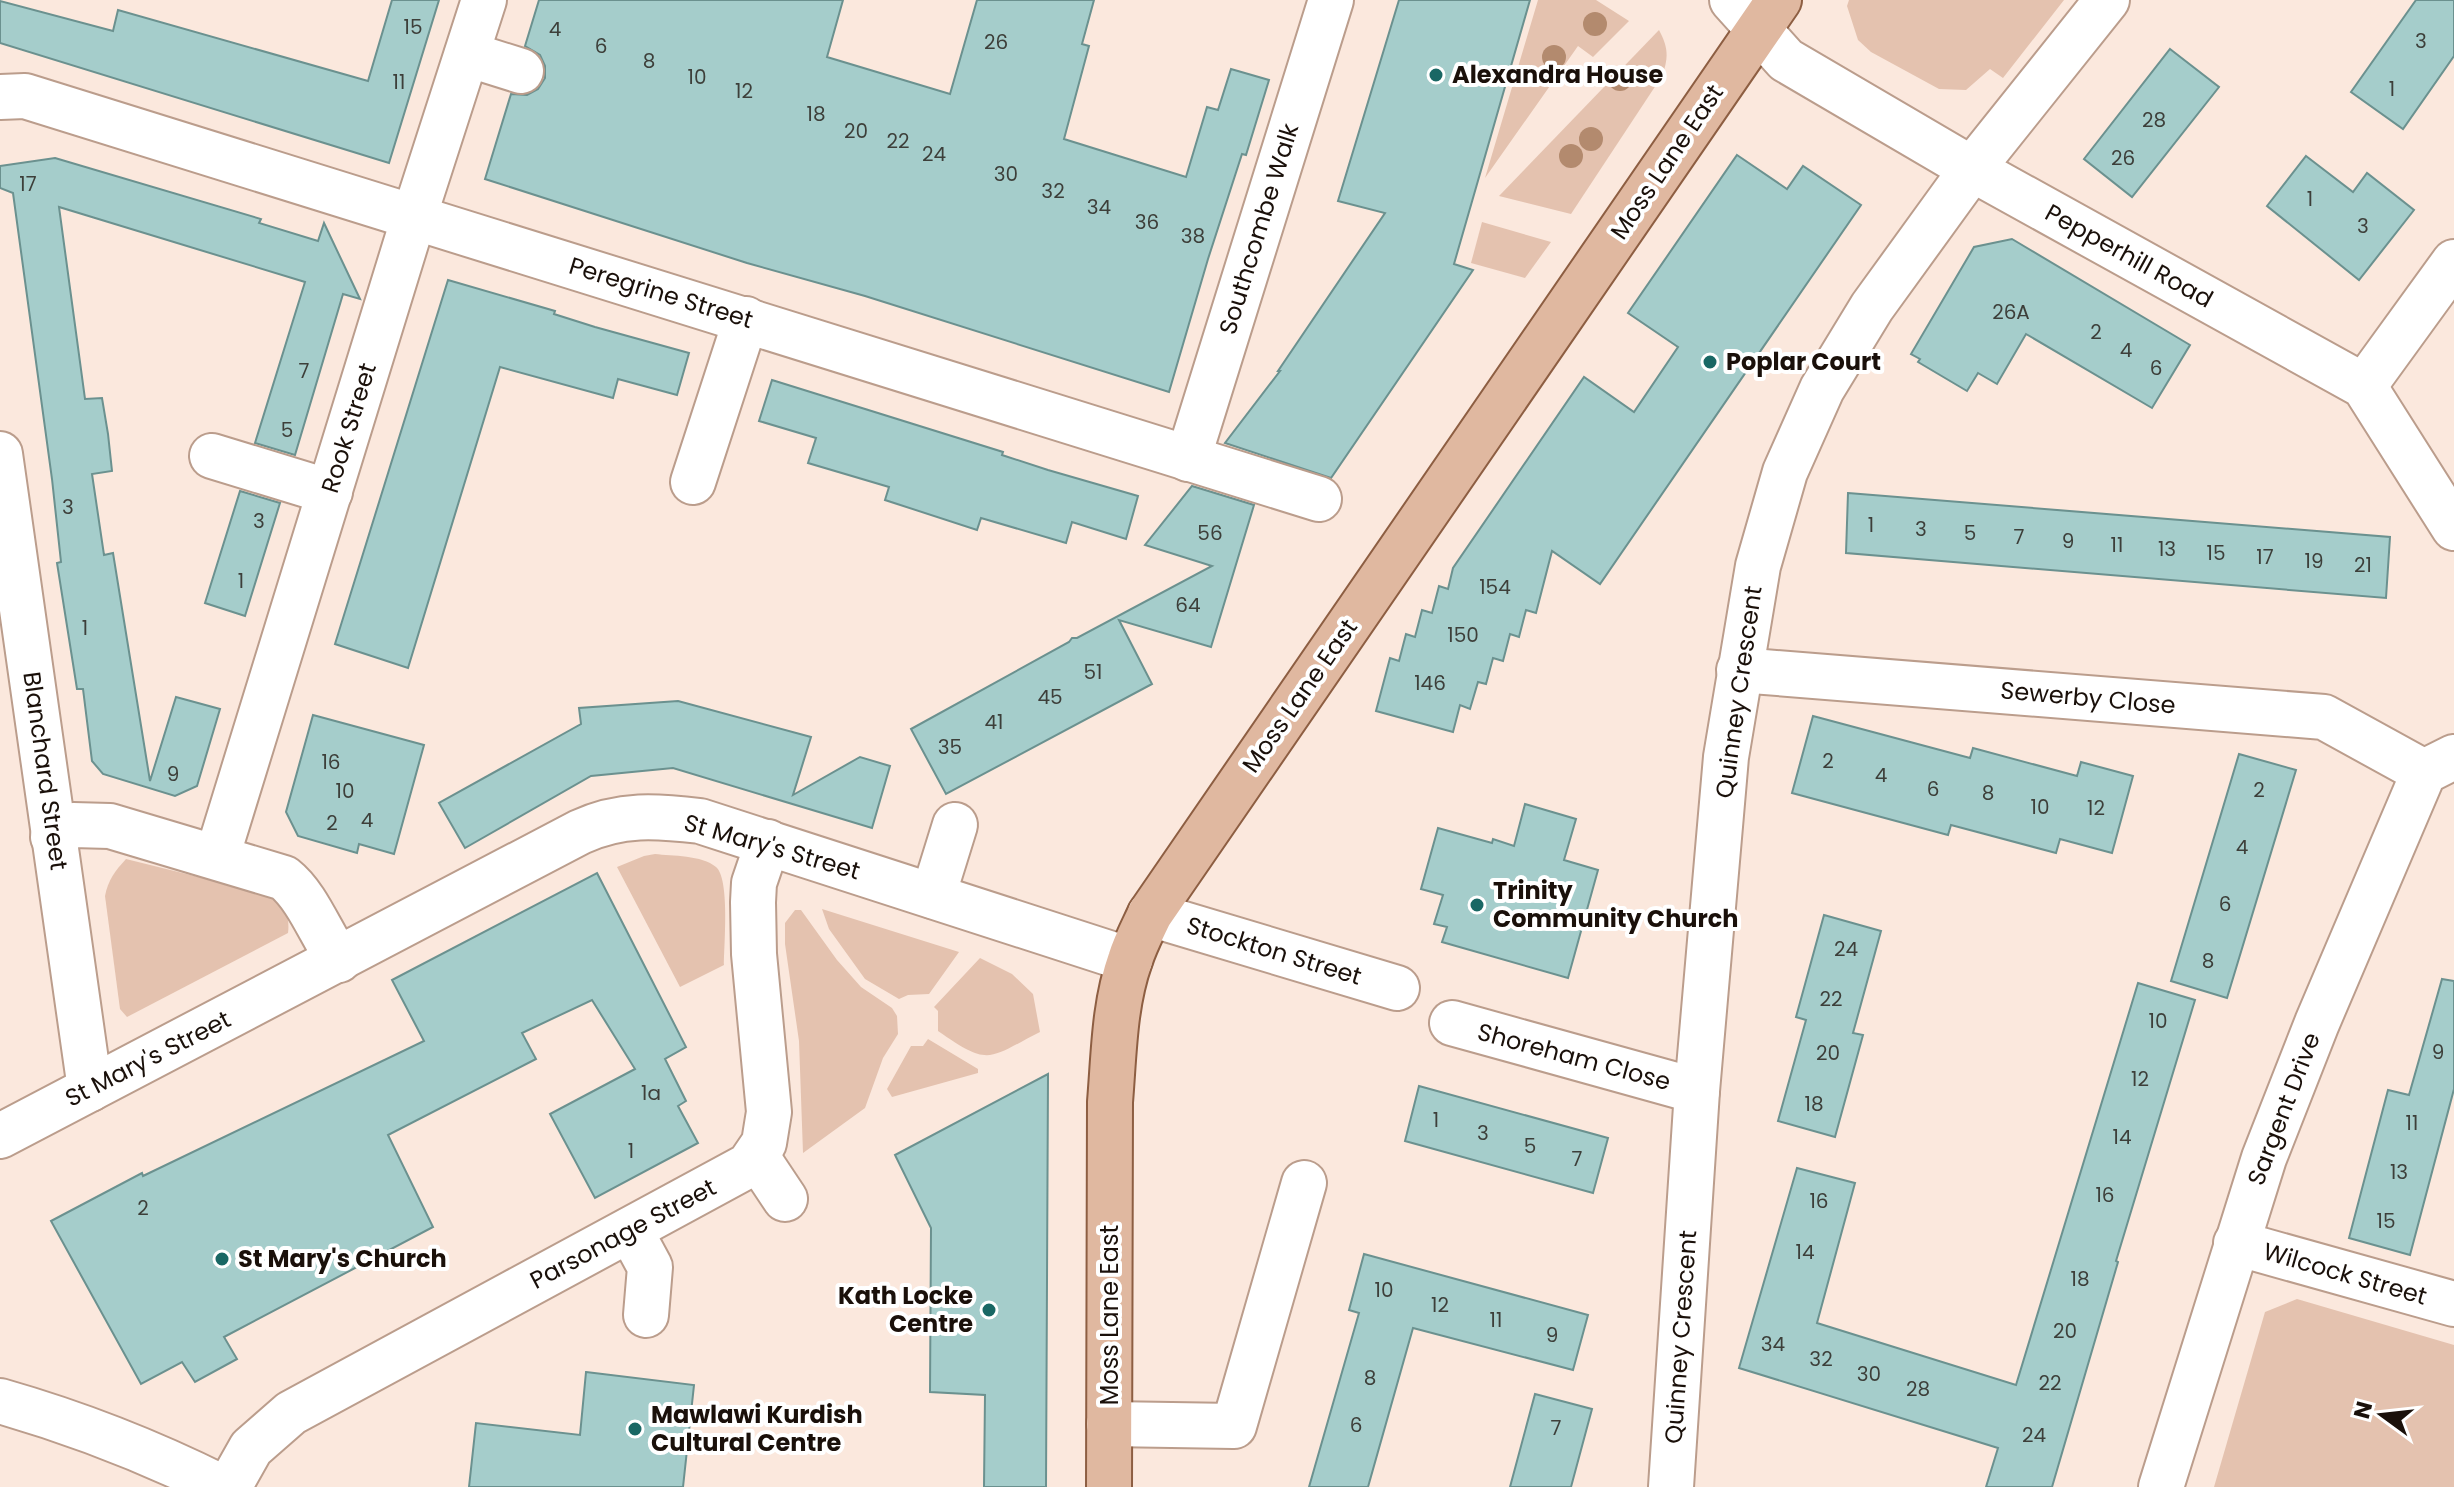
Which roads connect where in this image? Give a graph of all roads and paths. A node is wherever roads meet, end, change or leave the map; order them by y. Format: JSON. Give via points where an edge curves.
{"nodes":[{"id":1,"x":484,"y":0,"type":"edge"},
{"id":2,"x":1331,"y":0,"type":"edge"},
{"id":3,"x":2107,"y":0,"type":"edge"},
{"id":4,"x":1756,"y":10,"type":"edge"},
{"id":5,"x":467,"y":54,"type":"junction"},
{"id":6,"x":521,"y":71,"type":"dead end"},
{"id":7,"x":0,"y":97,"type":"edge"},
{"id":8,"x":1972,"y":169,"type":"junction"},
{"id":9,"x":414,"y":217,"type":"junction"},
{"id":10,"x":2454,"y":262,"type":"edge"},
{"id":11,"x":746,"y":319,"type":"junction"},
{"id":12,"x":2364,"y":386,"type":"junction"},
{"id":13,"x":0,"y":454,"type":"edge"},
{"id":14,"x":212,"y":456,"type":"dead end"},
{"id":15,"x":1188,"y":459,"type":"junction"},
{"id":16,"x":693,"y":482,"type":"dead end"},
{"id":17,"x":330,"y":492,"type":"junction"},
{"id":18,"x":1319,"y":499,"type":"dead end"},
{"id":19,"x":2454,"y":528,"type":"edge"},
{"id":20,"x":10,"y":586,"type":"edge"},
{"id":21,"x":1739,"y":670,"type":"junction"},
{"id":22,"x":2439,"y":764,"type":"edge"},
{"id":23,"x":955,"y":825,"type":"dead end"},
{"id":24,"x":53,"y":837,"type":"junction"},
{"id":25,"x":768,"y":842,"type":"junction"},
{"id":26,"x":217,"y":857,"type":"junction"},
{"id":27,"x":933,"y":896,"type":"junction"},
{"id":28,"x":1150,"y":914,"type":"junction"},
{"id":29,"x":339,"y":960,"type":"junction"},
{"id":30,"x":1130,"y":960,"type":"junction"},
{"id":31,"x":1397,"y":988,"type":"dead end"},
{"id":32,"x":1452,"y":1023,"type":"dead end"},
{"id":33,"x":90,"y":1089,"type":"junction"},
{"id":34,"x":1697,"y":1091,"type":"junction"},
{"id":35,"x":0,"y":1136,"type":"edge"},
{"id":36,"x":757,"y":1157,"type":"junction"},
{"id":37,"x":1304,"y":1183,"type":"dead end"},
{"id":38,"x":785,"y":1199,"type":"dead end"},
{"id":39,"x":630,"y":1230,"type":"junction"},
{"id":40,"x":2236,"y":1243,"type":"junction"},
{"id":41,"x":2454,"y":1304,"type":"edge"},
{"id":42,"x":646,"y":1315,"type":"dead end"},
{"id":43,"x":0,"y":1401,"type":"edge"},
{"id":44,"x":1109,"y":1424,"type":"junction"},
{"id":45,"x":1679,"y":1485,"type":"edge"},
{"id":46,"x":221,"y":1487,"type":"edge"},
{"id":47,"x":229,"y":1487,"type":"edge"},
{"id":48,"x":1109,"y":1487,"type":"edge"},
{"id":49,"x":2161,"y":1487,"type":"edge"}],
"edges":[{"from":1,"to":5,"type":"street","name":"Rook Street"},
{"from":2,"to":15,"type":"street","name":"Southcombe Walk","via":[[1220,300]]},
{"from":3,"to":8,"type":"street","name":"Quinney Crescent"},
{"from":4,"to":8,"type":"street","name":"Pepperhill Road","via":[[1786,60]]},
{"from":4,"to":28,"type":"main road","name":"Moss Lane East"},
{"from":5,"to":6,"type":"street"},
{"from":5,"to":9,"type":"street","name":"Rook Street"},
{"from":7,"to":9,"type":"street","name":"Peregrine Street","via":[[25,96]]},
{"from":8,"to":12,"type":"street","name":"Pepperhill Road"},
{"from":8,"to":21,"type":"street","name":"Quinney Crescent","via":[[1872,307],[1822,389],[1785,472],[1758,566]]},
{"from":9,"to":11,"type":"street","name":"Peregrine Street"},
{"from":9,"to":17,"type":"street","name":"Rook Street"},
{"from":10,"to":12,"type":"street"},
{"from":11,"to":15,"type":"street","name":"Peregrine Street"},
{"from":11,"to":16,"type":"street"},
{"from":12,"to":19,"type":"street","name":"Pepperhill Road"},
{"from":13,"to":20,"type":"street","name":"Blanchard Street"},
{"from":14,"to":17,"type":"street"},
{"from":15,"to":18,"type":"street","name":"Peregrine Street"},
{"from":17,"to":26,"type":"street","name":"Rook Street"},
{"from":20,"to":24,"type":"street","name":"Blanchard Street"},
{"from":21,"to":22,"type":"street","name":"Sewerby Close","via":[[2324,717]]},
{"from":21,"to":34,"type":"street","name":"Quinney Crescent","via":[[1726,757]]},
{"from":22,"to":40,"type":"street","name":"Sargent Drive","via":[[2317,1023]]},
{"from":23,"to":27,"type":"street"},
{"from":24,"to":26,"type":"street","via":[[73,825],[101,825]]},
{"from":24,"to":33,"type":"street","name":"Blanchard Street"},
{"from":25,"to":27,"type":"street","name":"St Mary's Street"},
{"from":25,"to":29,"type":"street","name":"St Mary's Street","via":[[700,821],[617,818],[580,832]]},
{"from":25,"to":36,"type":"street","via":[[753,902],[769,1112]]},
{"from":26,"to":29,"type":"street","via":[[292,884]]},
{"from":27,"to":30,"type":"street","name":"St Mary's Street"},
{"from":28,"to":30,"type":"main road","name":"Moss Lane East"},
{"from":28,"to":31,"type":"street","name":"Stockton Street"},
{"from":29,"to":33,"type":"street","name":"St Mary's Street"},
{"from":30,"to":44,"type":"main road","name":"Moss Lane East","via":[[1117,1014],[1110,1102]]},
{"from":32,"to":34,"type":"street","name":"Shoreham Close"},
{"from":33,"to":35,"type":"street","name":"St Mary's Street"},
{"from":34,"to":45,"type":"street","name":"Quinney Crescent"},
{"from":36,"to":38,"type":"street"},
{"from":36,"to":39,"type":"street","name":"Parsonage Street"},
{"from":37,"to":44,"type":"street","via":[[1234,1426]]},
{"from":39,"to":42,"type":"street","via":[[650,1267]]},
{"from":39,"to":47,"type":"street","name":"Parsonage Street","via":[[291,1413],[251,1448]]},
{"from":40,"to":41,"type":"street","name":"Wilcock Street"},
{"from":40,"to":49,"type":"street","name":"Sargent Drive"},
{"from":43,"to":46,"type":"street","via":[[99,1432]]},
{"from":44,"to":48,"type":"main road","name":"Moss Lane East"}]}
